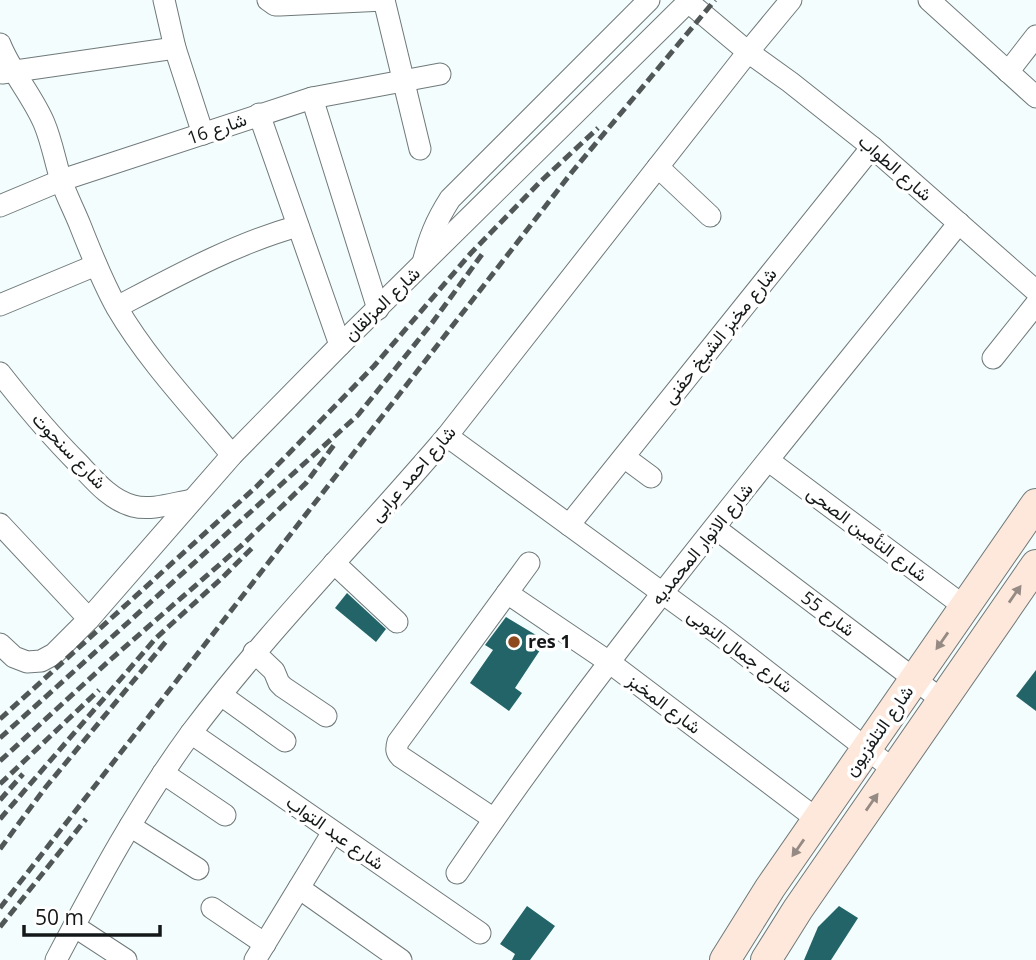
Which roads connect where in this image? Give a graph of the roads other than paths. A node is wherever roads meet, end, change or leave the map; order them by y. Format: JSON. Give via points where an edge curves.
{"nodes":[{"id":1,"x":164,"y":0,"type":"edge"},
{"id":2,"x":268,"y":0,"type":"edge"},
{"id":3,"x":384,"y":0,"type":"edge"},
{"id":4,"x":649,"y":0,"type":"edge"},
{"id":5,"x":791,"y":0,"type":"edge"},
{"id":6,"x":929,"y":0,"type":"edge"},
{"id":7,"x":688,"y":1,"type":"edge"},
{"id":8,"x":1036,"y":36,"type":"edge"},
{"id":9,"x":0,"y":44,"type":"edge"},
{"id":10,"x":175,"y":48,"type":"junction"},
{"id":11,"x":748,"y":52,"type":"junction"},
{"id":12,"x":6,"y":72,"type":"edge"},
{"id":13,"x":1008,"y":72,"type":"junction"},
{"id":14,"x":440,"y":74,"type":"dead end"},
{"id":15,"x":402,"y":81,"type":"junction"},
{"id":16,"x":1036,"y":97,"type":"edge"},
{"id":17,"x":312,"y":98,"type":"junction"},
{"id":18,"x":260,"y":114,"type":"junction"},
{"id":19,"x":203,"y":134,"type":"junction"},
{"id":20,"x":872,"y":146,"type":"junction"},
{"id":21,"x":420,"y":149,"type":"dead end"},
{"id":22,"x":658,"y":167,"type":"junction"},
{"id":23,"x":62,"y":180,"type":"junction"},
{"id":24,"x":0,"y":206,"type":"edge"},
{"id":25,"x":710,"y":216,"type":"dead end"},
{"id":26,"x":959,"y":223,"type":"junction"},
{"id":27,"x":298,"y":226,"type":"junction"},
{"id":28,"x":96,"y":265,"type":"junction"},
{"id":29,"x":423,"y":265,"type":"junction"},
{"id":30,"x":1036,"y":291,"type":"edge"},
{"id":31,"x":1036,"y":304,"type":"edge"},
{"id":32,"x":0,"y":305,"type":"edge"},
{"id":33,"x":117,"y":307,"type":"junction"},
{"id":34,"x":378,"y":309,"type":"junction"},
{"id":35,"x":340,"y":345,"type":"junction"},
{"id":36,"x":993,"y":358,"type":"dead end"},
{"id":37,"x":0,"y":373,"type":"edge"},
{"id":38,"x":447,"y":436,"type":"junction"},
{"id":39,"x":232,"y":456,"type":"junction"},
{"id":40,"x":624,"y":457,"type":"junction"},
{"id":41,"x":769,"y":461,"type":"junction"},
{"id":42,"x":651,"y":477,"type":"dead end"},
{"id":43,"x":192,"y":500,"type":"junction"},
{"id":44,"x":1036,"y":504,"type":"edge"},
{"id":45,"x":0,"y":524,"type":"edge"},
{"id":46,"x":569,"y":525,"type":"junction"},
{"id":47,"x":715,"y":528,"type":"junction"},
{"id":48,"x":1012,"y":540,"type":"junction"},
{"id":49,"x":1036,"y":559,"type":"edge"},
{"id":50,"x":528,"y":563,"type":"dead end"},
{"id":51,"x":334,"y":564,"type":"junction"},
{"id":52,"x":1036,"y":565,"type":"edge"},
{"id":53,"x":506,"y":593,"type":"junction"},
{"id":54,"x":663,"y":593,"type":"junction"},
{"id":55,"x":965,"y":607,"type":"junction"},
{"id":56,"x":89,"y":619,"type":"junction"},
{"id":57,"x":397,"y":622,"type":"dead end"},
{"id":58,"x":0,"y":644,"type":"edge"},
{"id":59,"x":254,"y":652,"type":"junction"},
{"id":60,"x":609,"y":662,"type":"junction"},
{"id":61,"x":915,"y":680,"type":"junction"},
{"id":62,"x":221,"y":695,"type":"junction"},
{"id":63,"x":942,"y":700,"type":"junction"},
{"id":64,"x":326,"y":716,"type":"dead end"},
{"id":65,"x":191,"y":733,"type":"junction"},
{"id":66,"x":285,"y":741,"type":"dead end"},
{"id":67,"x":867,"y":749,"type":"junction"},
{"id":68,"x":894,"y":769,"type":"junction"},
{"id":69,"x":163,"y":773,"type":"junction"},
{"id":70,"x":225,"y":815,"type":"dead end"},
{"id":71,"x":494,"y":819,"type":"junction"},
{"id":72,"x":818,"y":820,"type":"junction"},
{"id":73,"x":130,"y":826,"type":"junction"},
{"id":74,"x":333,"y":832,"type":"junction"},
{"id":75,"x":198,"y":870,"type":"dead end"},
{"id":76,"x":457,"y":873,"type":"dead end"},
{"id":77,"x":299,"y":888,"type":"junction"},
{"id":78,"x":770,"y":888,"type":"junction"},
{"id":79,"x":212,"y":908,"type":"dead end"},
{"id":80,"x":798,"y":909,"type":"junction"},
{"id":81,"x":74,"y":926,"type":"junction"},
{"id":82,"x":480,"y":933,"type":"dead end"},
{"id":83,"x":261,"y":955,"type":"edge"},
{"id":84,"x":56,"y":960,"type":"edge"},
{"id":85,"x":126,"y":960,"type":"edge"},
{"id":86,"x":401,"y":960,"type":"edge"},
{"id":87,"x":725,"y":960,"type":"edge"},
{"id":88,"x":766,"y":960,"type":"edge"}],
"edges":[{"from":1,"to":10,"type":"street"},
{"from":2,"to":3,"type":"street","via":[[275,5]]},
{"from":3,"to":15,"type":"street"},
{"from":4,"to":29,"type":"street","via":[[450,199],[437,219]]},
{"from":5,"to":11,"type":"street","name":"شارع احمد عرابى"},
{"from":6,"to":13,"type":"street"},
{"from":7,"to":11,"type":"street","name":"شارع الطواب"},
{"from":7,"to":29,"type":"street","name":"شارع المزلقان"},
{"from":8,"to":13,"type":"street"},
{"from":9,"to":12,"type":"street"},
{"from":10,"to":12,"type":"street"},
{"from":10,"to":19,"type":"street"},
{"from":11,"to":20,"type":"street","name":"شارع الطواب"},
{"from":11,"to":22,"type":"street","name":"شارع احمد عرابى"},
{"from":12,"to":23,"type":"street","via":[[30,96],[44,123]]},
{"from":13,"to":16,"type":"street"},
{"from":14,"to":15,"type":"street","name":"شارع 16"},
{"from":15,"to":17,"type":"street","name":"شارع 16"},
{"from":15,"to":21,"type":"street"},
{"from":17,"to":18,"type":"street","name":"شارع 16"},
{"from":17,"to":34,"type":"street"},
{"from":18,"to":19,"type":"street","name":"شارع 16"},
{"from":18,"to":27,"type":"street"},
{"from":19,"to":23,"type":"street","name":"شارع 16"},
{"from":20,"to":26,"type":"street","name":"شارع الطواب"},
{"from":20,"to":40,"type":"street","name":"شارع مخبز الشيخ حفنى"},
{"from":22,"to":25,"type":"street"},
{"from":22,"to":38,"type":"street","name":"شارع احمد عرابى"},
{"from":23,"to":24,"type":"street","name":"شارع 16"},
{"from":23,"to":28,"type":"street"},
{"from":26,"to":30,"type":"street","name":"شارع الطواب"},
{"from":26,"to":41,"type":"street","name":"شارع الانوار المحمديه"},
{"from":27,"to":33,"type":"street","via":[[221,254]]},
{"from":27,"to":35,"type":"street"},
{"from":28,"to":32,"type":"street"},
{"from":28,"to":33,"type":"street"},
{"from":29,"to":34,"type":"street","name":"شارع المزلقان"},
{"from":31,"to":36,"type":"street"},
{"from":33,"to":39,"type":"street","via":[[153,360]]},
{"from":34,"to":35,"type":"street","name":"شارع المزلقان"},
{"from":35,"to":39,"type":"street","name":"شارع المزلقان"},
{"from":37,"to":43,"type":"street","name":"شارع سنحوت","via":[[59,444],[114,497],[134,506]]},
{"from":38,"to":46,"type":"street","name":"شارع جمال النوبى"},
{"from":38,"to":51,"type":"street","name":"شارع احمد عرابى"},
{"from":39,"to":43,"type":"street","name":"شارع المزلقان"},
{"from":40,"to":42,"type":"street"},
{"from":40,"to":46,"type":"street","name":"شارع مخبز الشيخ حفنى"},
{"from":41,"to":47,"type":"street","name":"شارع الانوار المحمديه"},
{"from":41,"to":55,"type":"street","name":"شارع التأمين الصحى"},
{"from":43,"to":56,"type":"street","name":"شارع المزلقان"},
{"from":44,"to":48,"type":"main road","name":"شارع التلفزيون"},
{"from":45,"to":56,"type":"street"},
{"from":46,"to":54,"type":"street","name":"شارع جمال النوبى"},
{"from":47,"to":54,"type":"street","name":"شارع الانوار المحمديه"},
{"from":47,"to":61,"type":"street","name":"شارع 55"},
{"from":48,"to":49,"type":"street"},
{"from":48,"to":55,"type":"main road","name":"شارع التلفزيون"},
{"from":50,"to":53,"type":"street"},
{"from":51,"to":57,"type":"street"},
{"from":51,"to":59,"type":"street","name":"شارع احمد عرابى"},
{"from":63,"to":52,"type":"main road","name":"شارع التلفزيون","one_way":true},
{"from":53,"to":60,"type":"street","name":"شارع المخبز"},
{"from":53,"to":71,"type":"street","via":[[396,748],[401,757]]},
{"from":54,"to":60,"type":"street","name":"شارع الانوار المحمديه"},
{"from":54,"to":67,"type":"street","name":"شارع جمال النوبى"},
{"from":55,"to":61,"type":"main road","name":"شارع التلفزيون","one_way":true},
{"from":56,"to":58,"type":"street","name":"شارع المزلقان","via":[[41,661],[14,657]]},
{"from":59,"to":62,"type":"street","name":"شارع احمد عرابى"},
{"from":59,"to":64,"type":"street","via":[[283,687]]},
{"from":60,"to":71,"type":"street","name":"شارع الانوار المحمديه"},
{"from":60,"to":72,"type":"street","name":"شارع المخبز"},
{"from":61,"to":63,"type":"street","name":"شارع 55"},
{"from":61,"to":67,"type":"main road","name":"شارع التلفزيون"},
{"from":62,"to":65,"type":"street","name":"شارع احمد عرابى"},
{"from":62,"to":66,"type":"street"},
{"from":63,"to":68,"type":"main road","name":"شارع التلفزيون"},
{"from":65,"to":69,"type":"street","name":"شارع احمد عرابى"},
{"from":65,"to":74,"type":"street","name":"شارع عبد التواب"},
{"from":67,"to":68,"type":"street","name":"شارع جمال النوبى"},
{"from":67,"to":72,"type":"main road","name":"شارع التلفزيون"},
{"from":80,"to":68,"type":"main road","name":"شارع التلفزيون","one_way":true},
{"from":69,"to":70,"type":"street"},
{"from":69,"to":73,"type":"street","name":"شارع احمد عرابى"},
{"from":71,"to":76,"type":"street","name":"شارع الانوار المحمديه"},
{"from":72,"to":78,"type":"main road","name":"شارع التلفزيون","one_way":true},
{"from":73,"to":75,"type":"street"},
{"from":73,"to":81,"type":"street","name":"شارع احمد عرابى"},
{"from":74,"to":77,"type":"street"},
{"from":74,"to":82,"type":"street","name":"شارع عبد التواب"},
{"from":77,"to":83,"type":"street"},
{"from":77,"to":86,"type":"street"},
{"from":78,"to":80,"type":"main road"},
{"from":78,"to":87,"type":"main road","name":"شارع التلفزيون"},
{"from":79,"to":83,"type":"street"},
{"from":80,"to":88,"type":"main road","name":"شارع التلفزيون"},
{"from":81,"to":84,"type":"street","name":"شارع احمد عرابى"},
{"from":81,"to":85,"type":"street"}]}
